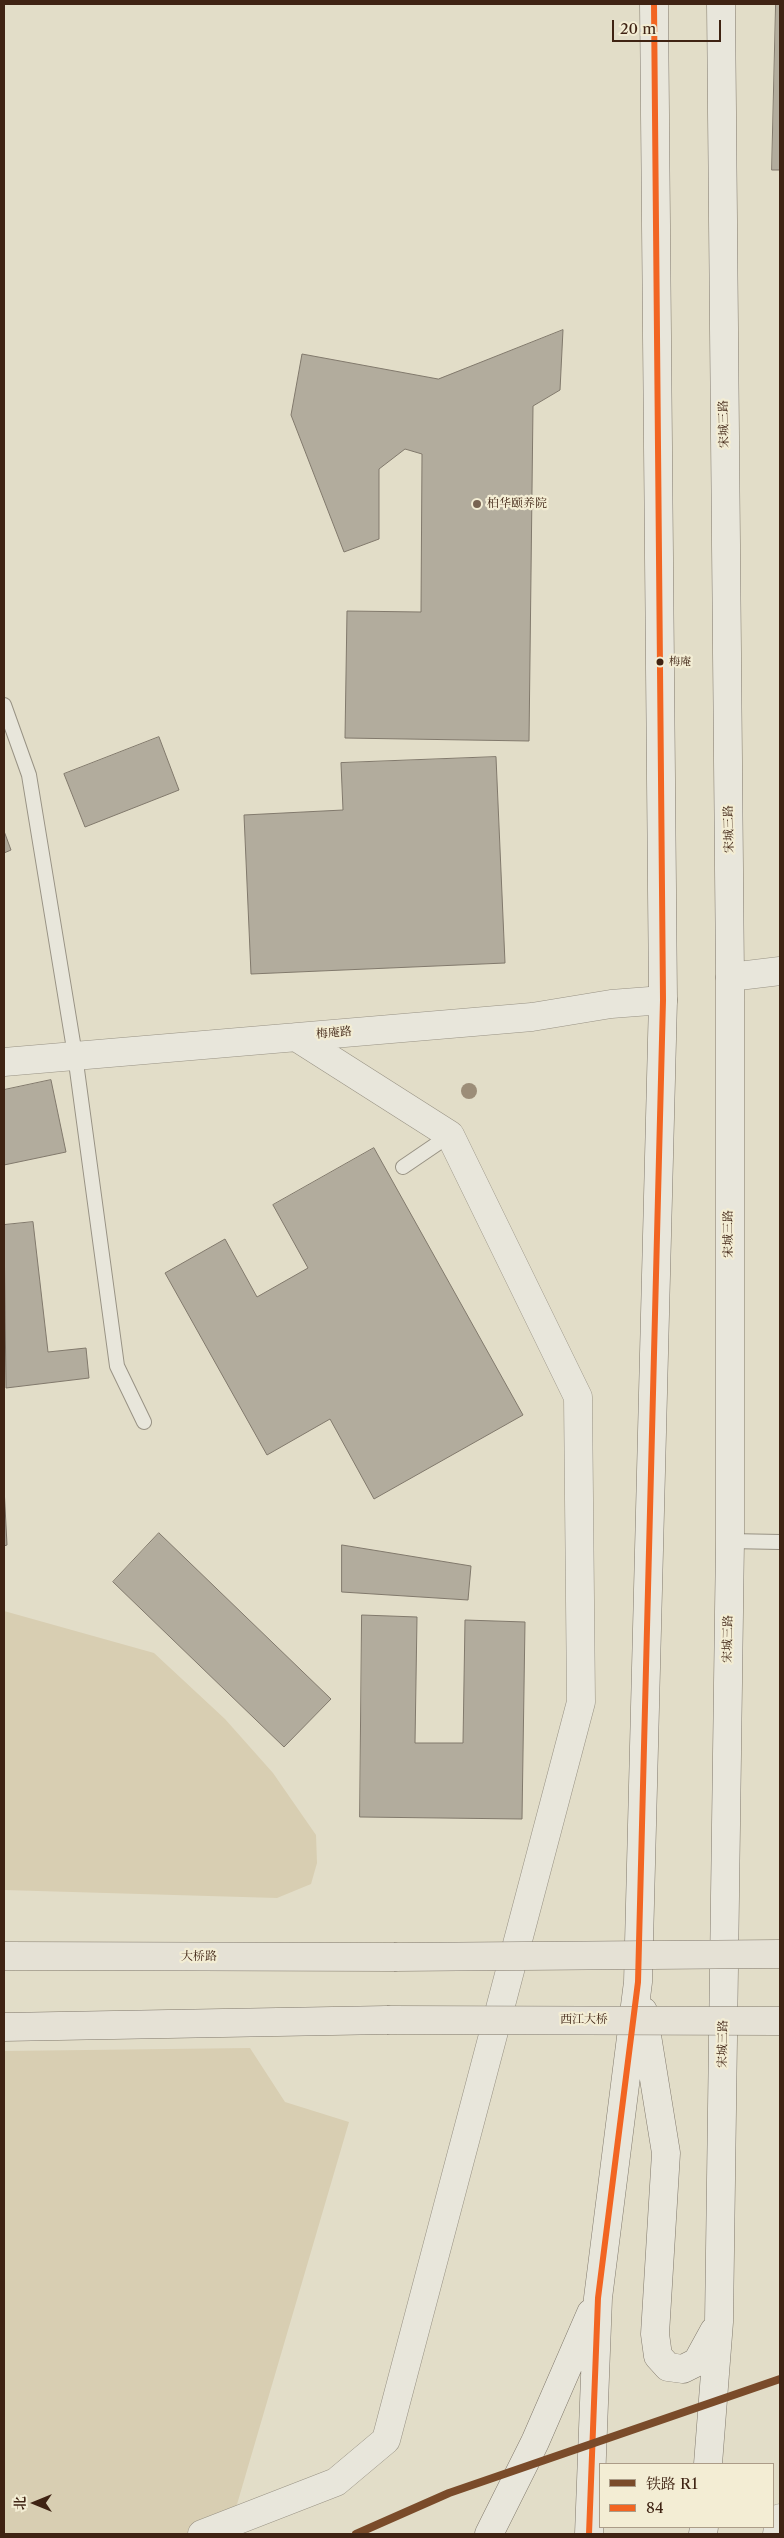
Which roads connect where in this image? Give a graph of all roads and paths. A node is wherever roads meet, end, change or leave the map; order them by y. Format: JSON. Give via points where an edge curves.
{"nodes":[{"id":1,"x":654,"y":4,"type":"edge"},
{"id":2,"x":721,"y":4,"type":"edge"},
{"id":3,"x":4,"y":705,"type":"edge"},
{"id":4,"x":780,"y":971,"type":"edge"},
{"id":5,"x":730,"y":976,"type":"junction"},
{"id":6,"x":663,"y":1000,"type":"junction"},
{"id":7,"x":296,"y":1036,"type":"junction"},
{"id":8,"x":75,"y":1055,"type":"junction"},
{"id":9,"x":4,"y":1062,"type":"edge"},
{"id":10,"x":450,"y":1135,"type":"junction"},
{"id":11,"x":402,"y":1166,"type":"dead end"},
{"id":12,"x":144,"y":1422,"type":"dead end"},
{"id":13,"x":730,"y":1541,"type":"junction"},
{"id":14,"x":780,"y":1542,"type":"edge"},
{"id":15,"x":780,"y":1954,"type":"edge"},
{"id":16,"x":4,"y":1956,"type":"edge"},
{"id":17,"x":638,"y":1982,"type":"junction"},
{"id":18,"x":780,"y":2020,"type":"edge"},
{"id":19,"x":4,"y":2027,"type":"edge"},
{"id":20,"x":598,"y":2298,"type":"junction"},
{"id":21,"x":719,"y":2322,"type":"junction"},
{"id":22,"x":708,"y":2463,"type":"edge"},
{"id":23,"x":780,"y":2518,"type":"edge"},
{"id":24,"x":202,"y":2534,"type":"edge"},
{"id":25,"x":489,"y":2534,"type":"edge"},
{"id":26,"x":589,"y":2534,"type":"edge"},
{"id":27,"x":777,"y":2534,"type":"edge"}],
"edges":[{"from":1,"to":6,"type":"main road"},
{"from":2,"to":5,"type":"main road","name":"宋城三路"},
{"from":3,"to":8,"type":"lane","via":[[28,775]]},
{"from":4,"to":5,"type":"main road"},
{"from":5,"to":13,"type":"main road","name":"宋城三路"},
{"from":6,"to":7,"type":"main road","name":"梅庵路","via":[[532,1016]]},
{"from":6,"to":17,"type":"main road"},
{"from":7,"to":8,"type":"main road","name":"梅庵路"},
{"from":7,"to":10,"type":"main road"},
{"from":8,"to":9,"type":"main road","name":"梅庵路"},
{"from":8,"to":12,"type":"lane","via":[[117,1366]]},
{"from":10,"to":11,"type":"lane"},
{"from":10,"to":24,"type":"main road","via":[[578,1397],[581,1702],[386,2440],[336,2482]]},
{"from":13,"to":14,"type":"lane"},
{"from":13,"to":21,"type":"main road","name":"宋城三路"},
{"from":15,"to":16,"type":"main road","name":"大桥路","bridge":true},
{"from":17,"to":20,"type":"main road"},
{"from":17,"to":21,"type":"main road","via":[[666,2153],[655,2334],[658,2356],[668,2367],[683,2369],[697,2362]]},
{"from":18,"to":19,"type":"main road","name":"西江大桥","bridge":true,"via":[[387,2020]]},
{"from":20,"to":25,"type":"main road","via":[[535,2442]]},
{"from":20,"to":26,"type":"main road"},
{"from":21,"to":22,"type":"main road","name":"宋城三路"},
{"from":23,"to":27,"type":"main road"}]}
